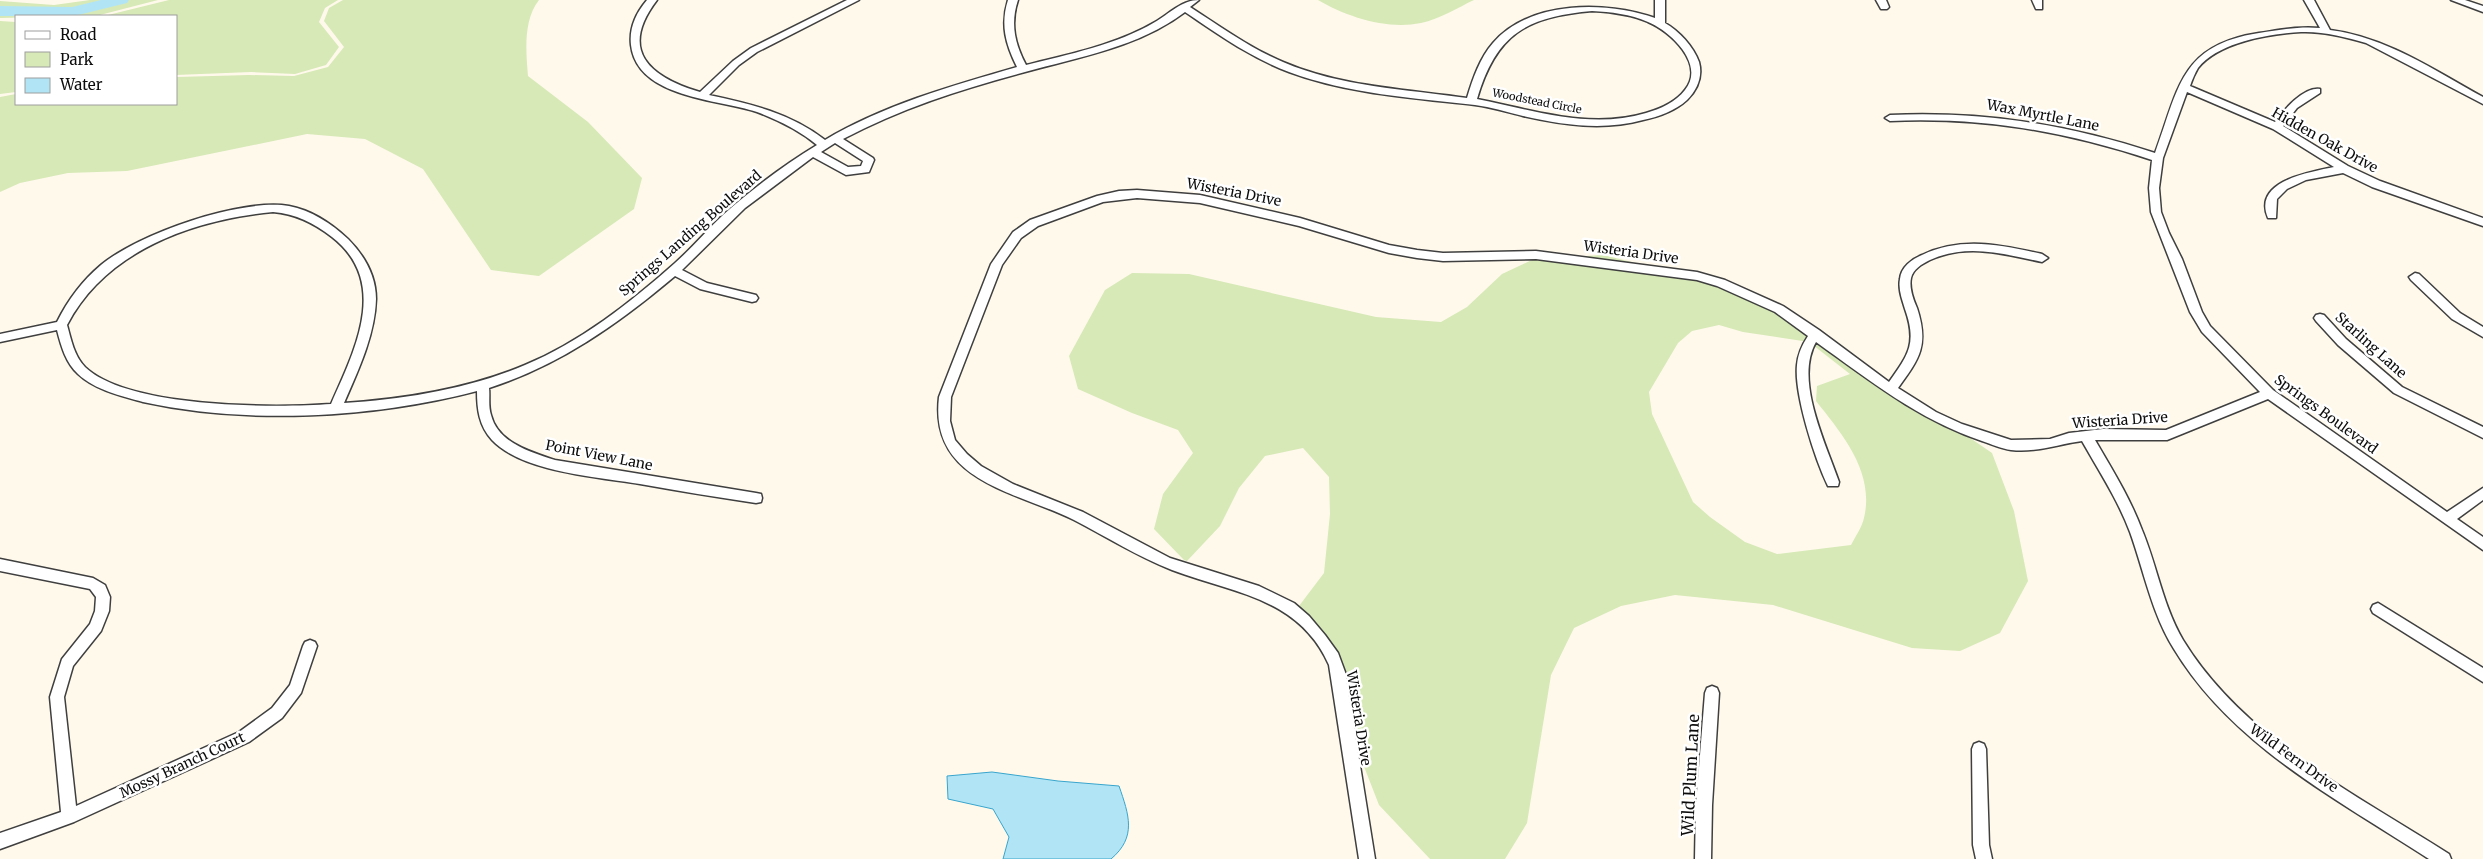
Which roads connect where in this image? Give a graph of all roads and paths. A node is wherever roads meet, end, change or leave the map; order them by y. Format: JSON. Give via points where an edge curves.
{"nodes":[{"id":1,"x":652,"y":0,"type":"edge"},
{"id":2,"x":854,"y":0,"type":"edge"},
{"id":3,"x":1013,"y":0,"type":"edge"},
{"id":4,"x":1660,"y":0,"type":"edge"},
{"id":5,"x":2309,"y":0,"type":"edge"},
{"id":6,"x":2456,"y":0,"type":"edge"},
{"id":7,"x":1190,"y":4,"type":"edge"},
{"id":8,"x":2483,"y":9,"type":"edge"},
{"id":9,"x":1660,"y":24,"type":"junction"},
{"id":10,"x":2326,"y":31,"type":"junction"},
{"id":11,"x":1023,"y":69,"type":"junction"},
{"id":12,"x":2184,"y":87,"type":"junction"},
{"id":13,"x":2316,"y":91,"type":"dead end"},
{"id":14,"x":702,"y":96,"type":"junction"},
{"id":15,"x":2483,"y":101,"type":"edge"},
{"id":16,"x":1471,"y":102,"type":"junction"},
{"id":17,"x":1890,"y":118,"type":"dead end"},
{"id":18,"x":2277,"y":127,"type":"junction"},
{"id":19,"x":829,"y":142,"type":"junction"},
{"id":20,"x":813,"y":152,"type":"junction"},
{"id":21,"x":2158,"y":158,"type":"junction"},
{"id":22,"x":2344,"y":169,"type":"junction"},
{"id":23,"x":2272,"y":215,"type":"dead end"},
{"id":24,"x":2483,"y":222,"type":"edge"},
{"id":25,"x":2042,"y":258,"type":"dead end"},
{"id":26,"x":674,"y":271,"type":"junction"},
{"id":27,"x":2415,"y":277,"type":"dead end"},
{"id":28,"x":752,"y":298,"type":"dead end"},
{"id":29,"x":2320,"y":318,"type":"dead end"},
{"id":30,"x":61,"y":325,"type":"junction"},
{"id":31,"x":1815,"y":333,"type":"junction"},
{"id":32,"x":2483,"y":333,"type":"edge"},
{"id":33,"x":0,"y":338,"type":"edge"},
{"id":34,"x":483,"y":386,"type":"junction"},
{"id":35,"x":1890,"y":390,"type":"junction"},
{"id":36,"x":2269,"y":393,"type":"junction"},
{"id":37,"x":336,"y":407,"type":"junction"},
{"id":38,"x":2483,"y":433,"type":"edge"},
{"id":39,"x":2086,"y":438,"type":"junction"},
{"id":40,"x":1833,"y":482,"type":"dead end"},
{"id":41,"x":2483,"y":493,"type":"edge"},
{"id":42,"x":756,"y":498,"type":"dead end"},
{"id":43,"x":2446,"y":519,"type":"junction"},
{"id":44,"x":2483,"y":544,"type":"edge"},
{"id":45,"x":0,"y":564,"type":"edge"},
{"id":46,"x":2378,"y":609,"type":"dead end"},
{"id":47,"x":310,"y":646,"type":"dead end"},
{"id":48,"x":2483,"y":676,"type":"edge"},
{"id":49,"x":1712,"y":692,"type":"dead end"},
{"id":50,"x":1979,"y":750,"type":"dead end"},
{"id":51,"x":69,"y":817,"type":"junction"},
{"id":52,"x":0,"y":841,"type":"edge"},
{"id":53,"x":1367,"y":859,"type":"edge"},
{"id":54,"x":1704,"y":859,"type":"edge"},
{"id":55,"x":1984,"y":859,"type":"edge"},
{"id":56,"x":2443,"y":859,"type":"edge"}],
"edges":[{"from":1,"to":14,"type":"street","via":[[638,20],[634,47],[639,59],[658,78],[683,91]]},
{"from":2,"to":14,"type":"street","via":[[754,50]]},
{"from":3,"to":11,"type":"street","via":[[1008,32],[1012,49]]},
{"from":4,"to":9,"type":"street"},
{"from":5,"to":10,"type":"street"},
{"from":6,"to":8,"type":"street"},
{"from":7,"to":11,"type":"street","name":"Springs Landing Boulevard","via":[[1132,37]]},
{"from":7,"to":16,"type":"street","name":"Woodstead Circle","via":[[1270,61],[1324,80]]},
{"from":9,"to":16,"type":"street","name":"Woodstead Circle","via":[[1634,14],[1599,8],[1543,17],[1496,44],[1485,58]]},
{"from":9,"to":16,"type":"street","name":"Woodstead Circle","via":[[1678,36],[1689,50],[1696,75],[1688,94],[1659,111],[1624,121],[1582,123]]},
{"from":10,"to":12,"type":"street","name":"Springs Boulevard","via":[[2302,30],[2238,39],[2216,48],[2194,67]]},
{"from":10,"to":15,"type":"street","name":"Springs Boulevard","via":[[2369,41]]},
{"from":11,"to":19,"type":"street","name":"Springs Landing Boulevard","via":[[916,100]]},
{"from":12,"to":18,"type":"street","name":"Hidden Oak Drive"},
{"from":12,"to":21,"type":"street","name":"Springs Boulevard"},
{"from":13,"to":18,"type":"street","via":[[2300,99]]},
{"from":14,"to":19,"type":"street","via":[[756,109]]},
{"from":17,"to":21,"type":"street","name":"Wax Myrtle Lane","via":[[1957,115],[2034,125]]},
{"from":18,"to":22,"type":"street","name":"Hidden Oak Drive"},
{"from":19,"to":20,"type":"street","name":"Springs Landing Boulevard"},
{"from":19,"to":20,"type":"street","via":[[869,160],[865,170],[846,170]]},
{"from":20,"to":26,"type":"street","name":"Springs Landing Boulevard","via":[[747,201]]},
{"from":21,"to":36,"type":"street","name":"Springs Boulevard","via":[[2154,188],[2156,212],[2196,312],[2206,330]]},
{"from":22,"to":23,"type":"street","via":[[2282,186],[2272,200]]},
{"from":22,"to":24,"type":"street","name":"Hidden Oak Drive","via":[[2376,184]]},
{"from":25,"to":35,"type":"street","via":[[1984,246],[1958,246],[1910,267],[1905,281],[1917,342],[1914,353]]},
{"from":26,"to":28,"type":"street","via":[[704,286]]},
{"from":26,"to":34,"type":"street","name":"Springs Landing Boulevard","via":[[562,351],[530,368]]},
{"from":27,"to":32,"type":"street","via":[[2456,316]]},
{"from":29,"to":38,"type":"street","name":"Starling Lane","via":[[2342,342],[2398,390]]},
{"from":30,"to":33,"type":"street"},
{"from":30,"to":37,"type":"street","name":"Springs Landing Boulevard","via":[[66,345],[82,372],[131,394],[177,404],[222,408],[298,410]]},
{"from":30,"to":37,"type":"street","via":[[80,291],[127,252],[160,237],[228,216],[258,210],[288,210],[311,218],[344,242],[362,262],[369,285],[370,308],[352,369]]},
{"from":31,"to":35,"type":"street","name":"Wisteria Drive"},
{"from":31,"to":40,"type":"street","via":[[1805,351],[1802,374],[1807,401]]},
{"from":31,"to":53,"type":"street","name":"Wisteria Drive","via":[[1753,296],[1697,276],[1536,255],[1444,257],[1417,254],[1269,214],[1183,197],[1137,194],[1101,199],[1034,223],[1017,235],[998,264],[945,397],[944,424],[952,445],[978,471],[1077,516],[1156,557],[1272,596],[1318,635],[1336,664]]},
{"from":34,"to":37,"type":"street","name":"Springs Landing Boulevard","via":[[398,403]]},
{"from":34,"to":42,"type":"street","name":"Point View Lane","via":[[484,416],[491,429],[504,444],[524,455],[555,465]]},
{"from":35,"to":39,"type":"street","name":"Wisteria Drive","via":[[1958,428],[2011,445],[2050,444],[2069,438]]},
{"from":36,"to":39,"type":"street","name":"Wisteria Drive","via":[[2167,435],[2103,434]]},
{"from":36,"to":43,"type":"street","name":"Springs Boulevard"},
{"from":39,"to":56,"type":"street","name":"Wild Fern Drive","via":[[2133,525],[2161,610],[2179,646],[2205,680],[2255,733]]},
{"from":41,"to":43,"type":"street"},
{"from":43,"to":44,"type":"street","name":"Springs Boulevard"},
{"from":45,"to":51,"type":"street","via":[[93,584],[100,588],[103,597],[96,627],[67,663],[57,697]]},
{"from":46,"to":48,"type":"street"},
{"from":47,"to":51,"type":"street","name":"Mossy Branch Court","via":[[296,688],[277,713],[244,737]]},
{"from":49,"to":54,"type":"street","name":"Wild Plum Lane","via":[[1704,805]]},
{"from":50,"to":55,"type":"street"},
{"from":51,"to":52,"type":"street","name":"Mossy Branch Court"}]}
